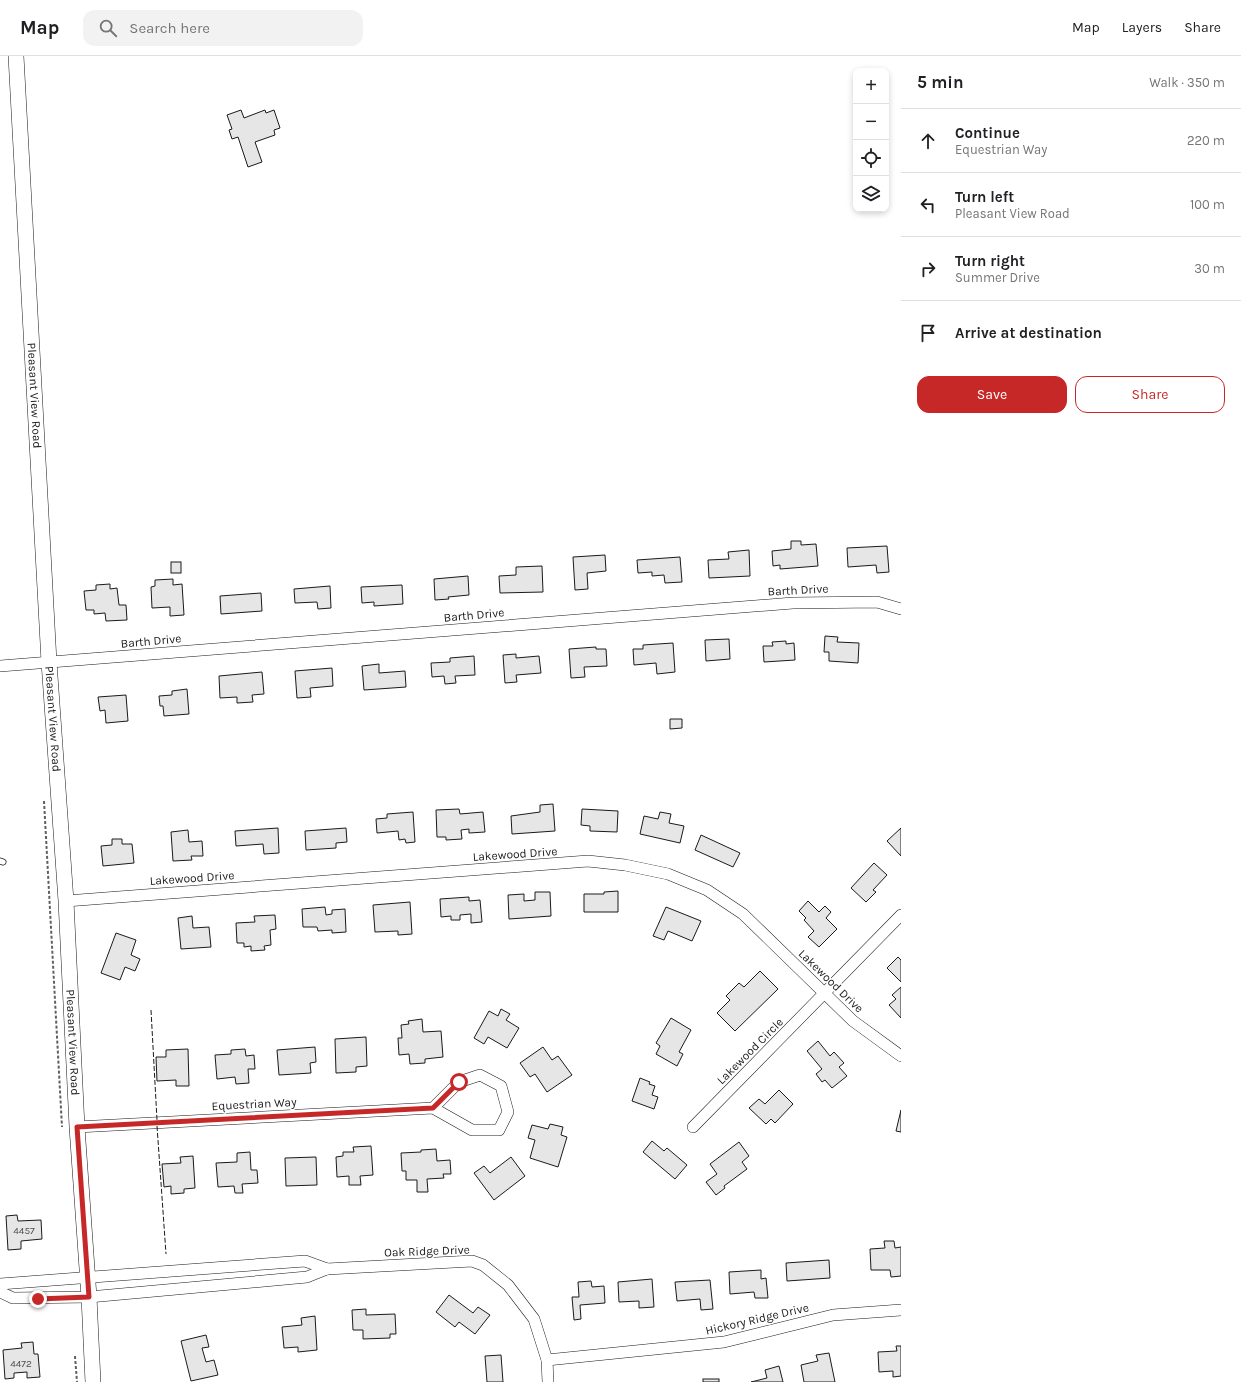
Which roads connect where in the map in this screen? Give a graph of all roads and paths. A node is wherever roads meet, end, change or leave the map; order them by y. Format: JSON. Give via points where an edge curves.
{"nodes":[{"id":1,"x":16,"y":56,"type":"edge"},
{"id":2,"x":901,"y":609,"type":"edge"},
{"id":3,"x":49,"y":662,"type":"junction"},
{"id":4,"x":0,"y":666,"type":"edge"},
{"id":5,"x":44,"y":797,"type":"dead end"},
{"id":6,"x":66,"y":901,"type":"junction"},
{"id":7,"x":901,"y":915,"type":"edge"},
{"id":8,"x":825,"y":993,"type":"junction"},
{"id":9,"x":901,"y":1056,"type":"edge"},
{"id":10,"x":433,"y":1108,"type":"junction"},
{"id":11,"x":70,"y":1127,"type":"junction"},
{"id":12,"x":693,"y":1127,"type":"dead end"},
{"id":13,"x":327,"y":1269,"type":"junction"},
{"id":14,"x":86,"y":1278,"type":"junction"},
{"id":15,"x":0,"y":1284,"type":"edge"},
{"id":16,"x":0,"y":1292,"type":"edge"},
{"id":17,"x":89,"y":1297,"type":"junction"},
{"id":18,"x":901,"y":1310,"type":"edge"},
{"id":19,"x":75,"y":1356,"type":"dead end"},
{"id":20,"x":547,"y":1360,"type":"junction"},
{"id":21,"x":77,"y":1382,"type":"edge"},
{"id":22,"x":93,"y":1382,"type":"edge"},
{"id":23,"x":548,"y":1382,"type":"edge"}],
"edges":[{"from":1,"to":3,"type":"main road","name":"Pleasant View Road"},
{"from":2,"to":3,"type":"street","name":"Barth Drive","via":[[877,602],[793,603]]},
{"from":3,"to":4,"type":"street","name":"Barth Drive"},
{"from":3,"to":6,"type":"main road","name":"Pleasant View Road"},
{"from":5,"to":11,"type":"path"},
{"from":6,"to":8,"type":"street","name":"Lakewood Drive","via":[[588,861],[625,865],[668,874],[707,890],[743,914]]},
{"from":6,"to":11,"type":"main road","name":"Pleasant View Road"},
{"from":7,"to":8,"type":"street","name":"Lakewood Circle"},
{"from":8,"to":9,"type":"street","name":"Lakewood Drive","via":[[853,1021]]},
{"from":8,"to":12,"type":"street","name":"Lakewood Circle"},
{"from":10,"to":10,"type":"street","via":[[472,1130],[499,1130],[508,1112],[502,1086],[480,1075],[459,1082]]},
{"from":10,"to":11,"type":"street","name":"Equestrian Way"},
{"from":11,"to":14,"type":"main road","name":"Pleasant View Road"},
{"from":13,"to":14,"type":"street","name":"Oak Ridge Drive","via":[[305,1261]]},
{"from":13,"to":17,"type":"street","name":"Oak Ridge Drive","via":[[307,1277]]},
{"from":13,"to":20,"type":"street","name":"Oak Ridge Drive","via":[[472,1261],[482,1265],[508,1285],[534,1319]]},
{"from":14,"to":15,"type":"street","name":"Oak Ridge Drive"},
{"from":14,"to":17,"type":"main road","name":"Pleasant View Road"},
{"from":16,"to":17,"type":"street","name":"Oak Ridge Drive","via":[[13,1298]]},
{"from":17,"to":22,"type":"main road","name":"Pleasant View Road"},
{"from":18,"to":20,"type":"street","name":"Hickory Ridge Drive","via":[[833,1315],[724,1342]]},
{"from":19,"to":21,"type":"path"},
{"from":20,"to":23,"type":"street","name":"Oak Ridge Drive"}]}
